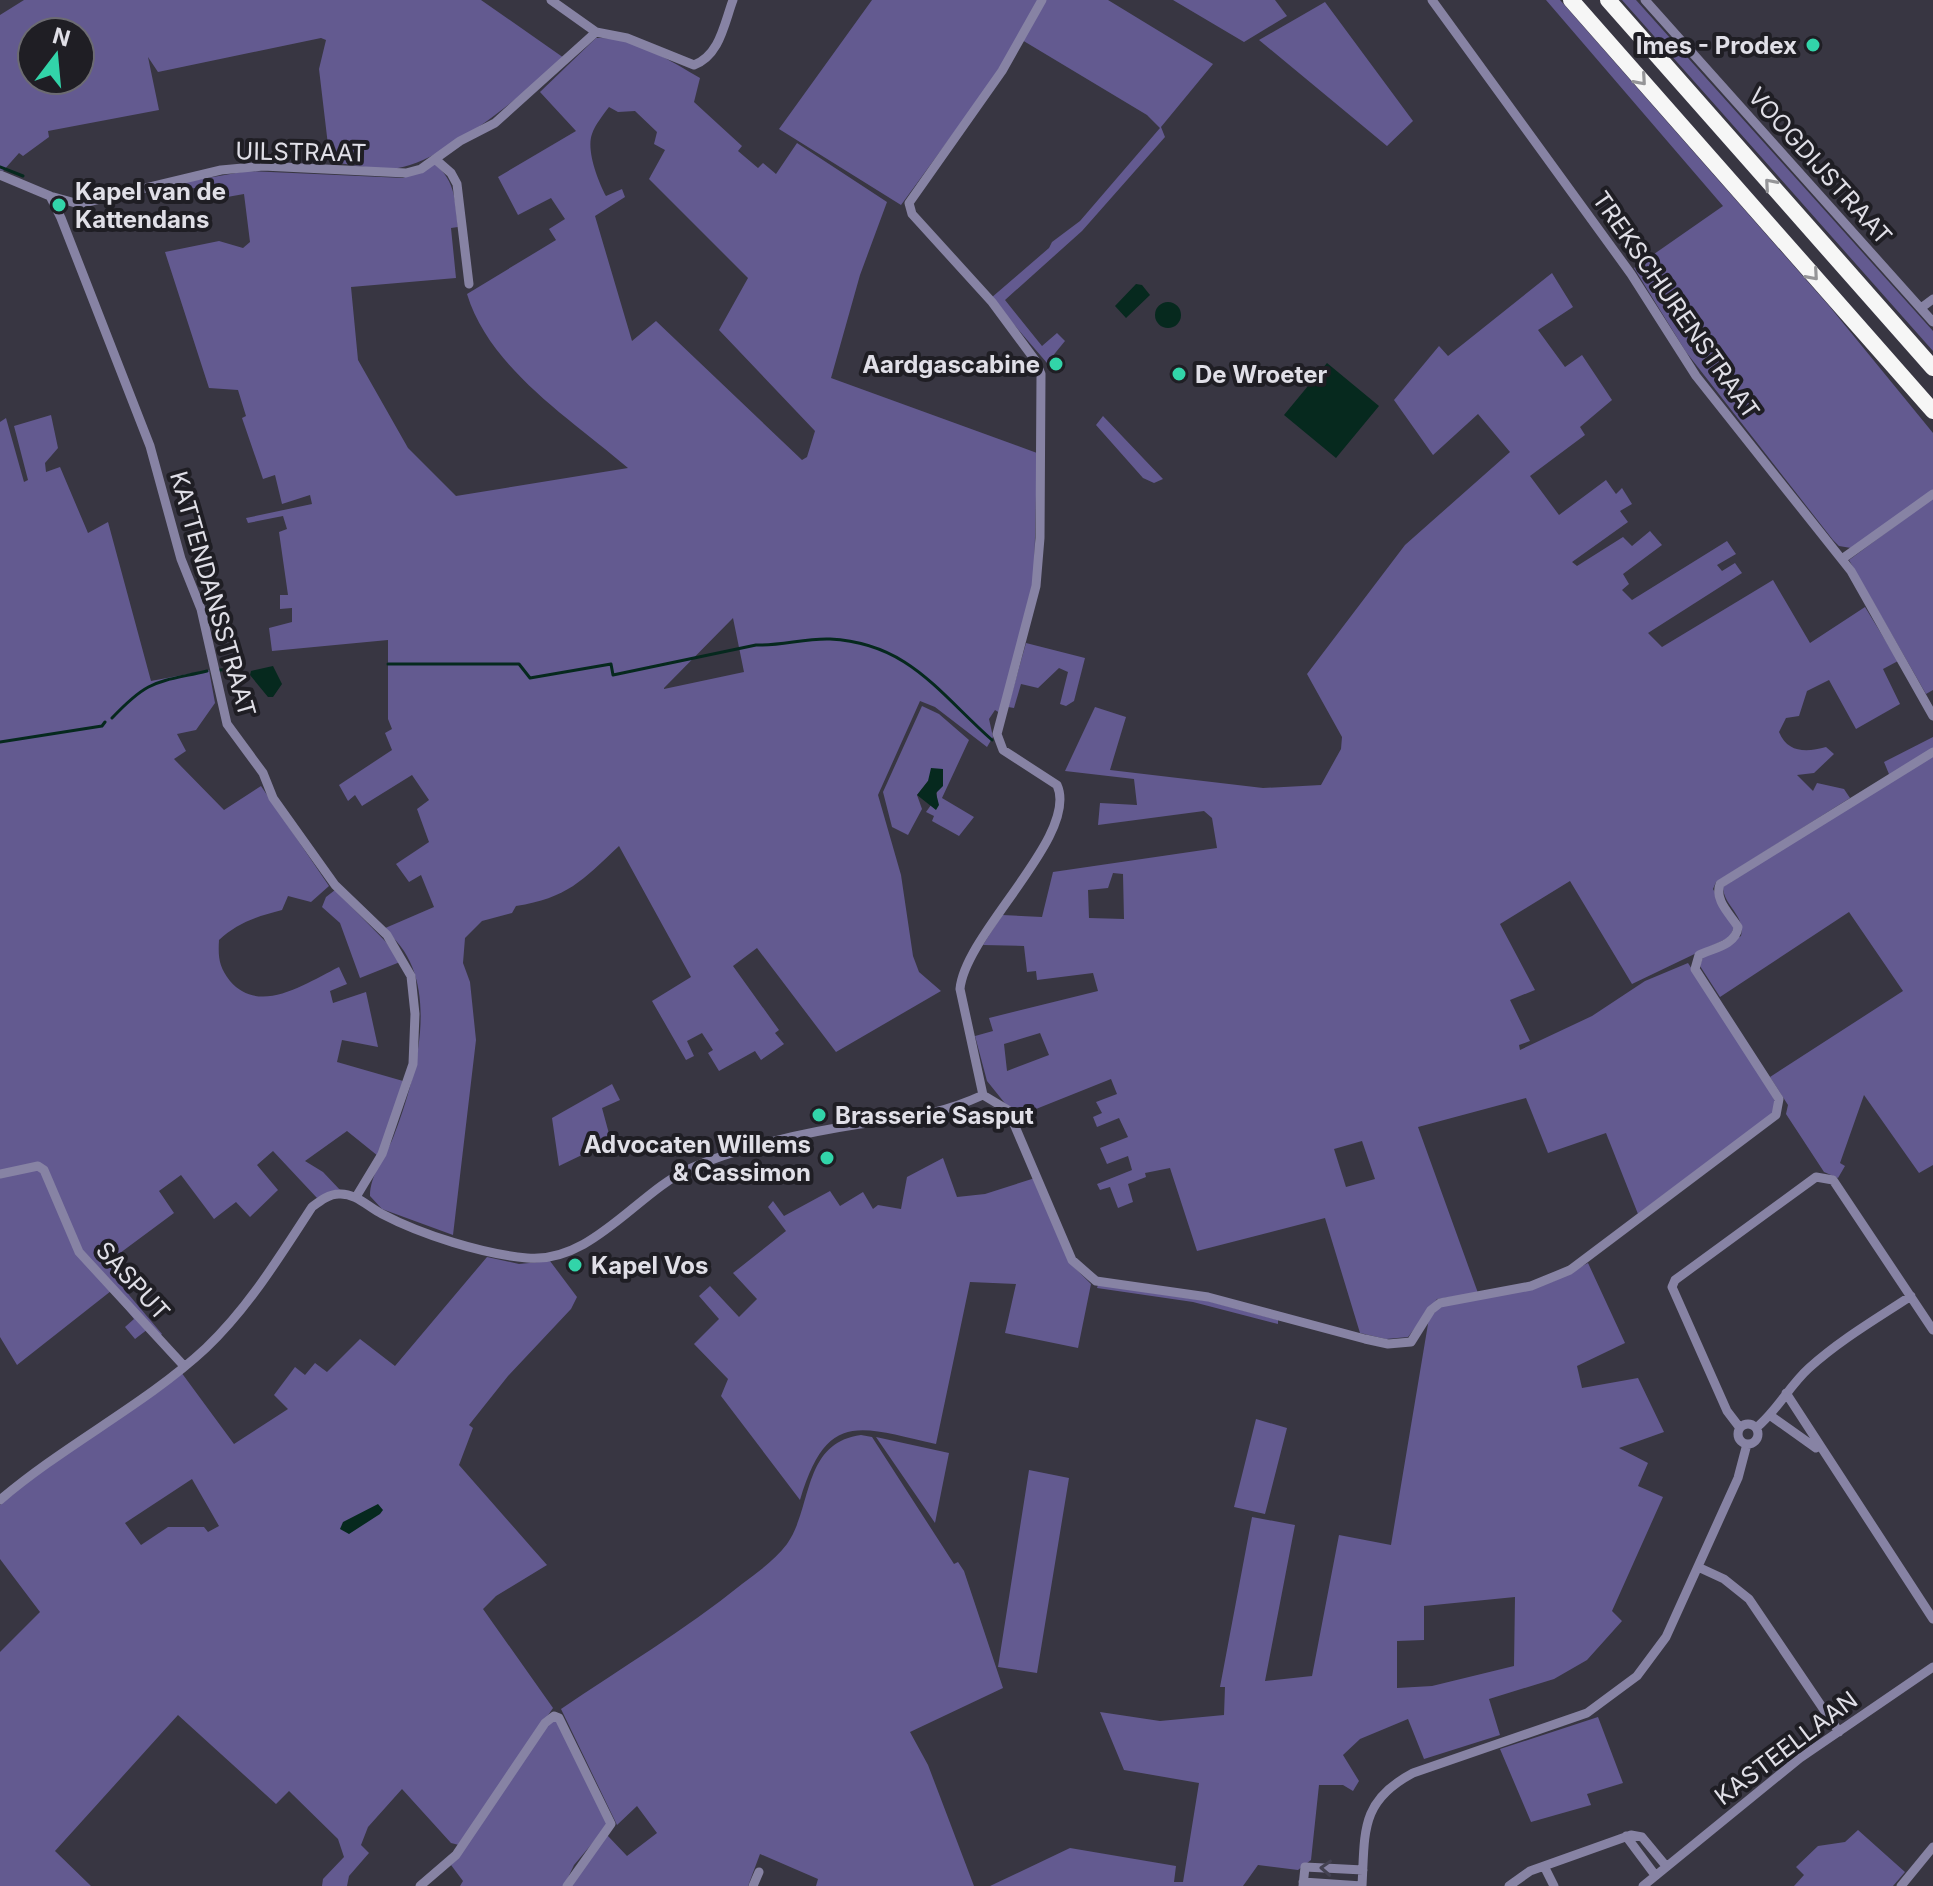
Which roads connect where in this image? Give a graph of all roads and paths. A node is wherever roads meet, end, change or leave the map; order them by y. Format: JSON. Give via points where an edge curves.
{"nodes":[{"id":1,"x":551,"y":0,"type":"edge"},
{"id":2,"x":733,"y":0,"type":"edge"},
{"id":3,"x":1042,"y":0,"type":"edge"},
{"id":4,"x":1432,"y":0,"type":"edge"},
{"id":5,"x":1571,"y":0,"type":"edge"},
{"id":6,"x":1608,"y":0,"type":"edge"},
{"id":7,"x":1661,"y":0,"type":"edge"},
{"id":8,"x":1648,"y":4,"type":"edge"},
{"id":9,"x":596,"y":32,"type":"junction"},
{"id":10,"x":435,"y":159,"type":"junction"},
{"id":11,"x":0,"y":175,"type":"edge"},
{"id":12,"x":50,"y":196,"type":"junction"},
{"id":13,"x":71,"y":203,"type":"junction"},
{"id":14,"x":61,"y":218,"type":"junction"},
{"id":15,"x":469,"y":284,"type":"dead end"},
{"id":16,"x":1933,"y":299,"type":"edge"},
{"id":17,"x":1921,"y":308,"type":"junction"},
{"id":18,"x":1933,"y":322,"type":"edge"},
{"id":19,"x":1933,"y":368,"type":"edge"},
{"id":20,"x":1933,"y":411,"type":"edge"},
{"id":21,"x":1933,"y":494,"type":"edge"},
{"id":22,"x":1842,"y":559,"type":"junction"},
{"id":23,"x":1933,"y":716,"type":"edge"},
{"id":24,"x":1933,"y":752,"type":"edge"},
{"id":25,"x":983,"y":1095,"type":"junction"},
{"id":26,"x":0,"y":1174,"type":"edge"},
{"id":27,"x":356,"y":1197,"type":"junction"},
{"id":28,"x":1911,"y":1296,"type":"junction"},
{"id":29,"x":1933,"y":1330,"type":"edge"},
{"id":30,"x":184,"y":1366,"type":"junction"},
{"id":31,"x":1786,"y":1393,"type":"junction"},
{"id":32,"x":1771,"y":1416,"type":"junction"},
{"id":33,"x":1740,"y":1428,"type":"junction"},
{"id":34,"x":1756,"y":1428,"type":"junction"},
{"id":35,"x":1747,"y":1444,"type":"junction"},
{"id":36,"x":1822,"y":1452,"type":"junction"},
{"id":37,"x":0,"y":1500,"type":"edge"},
{"id":38,"x":1698,"y":1567,"type":"junction"},
{"id":39,"x":1933,"y":1619,"type":"edge"},
{"id":40,"x":1933,"y":1667,"type":"edge"},
{"id":41,"x":1839,"y":1732,"type":"junction"},
{"id":42,"x":1626,"y":1836,"type":"junction"},
{"id":43,"x":1933,"y":1847,"type":"edge"},
{"id":44,"x":1544,"y":1866,"type":"junction"},
{"id":45,"x":1666,"y":1866,"type":"junction"},
{"id":46,"x":1363,"y":1870,"type":"junction"},
{"id":47,"x":759,"y":1872,"type":"dead end"},
{"id":48,"x":1655,"y":1875,"type":"junction"},
{"id":49,"x":1303,"y":1884,"type":"edge"},
{"id":50,"x":420,"y":1886,"type":"edge"},
{"id":51,"x":567,"y":1886,"type":"edge"},
{"id":52,"x":753,"y":1886,"type":"edge"},
{"id":53,"x":1509,"y":1886,"type":"edge"},
{"id":54,"x":1554,"y":1886,"type":"edge"},
{"id":55,"x":1643,"y":1886,"type":"edge"},
{"id":56,"x":1901,"y":1886,"type":"edge"}],
"edges":[{"from":1,"to":9,"type":"street"},
{"from":2,"to":9,"type":"street","via":[[718,44],[701,62],[686,65],[627,38]]},
{"from":3,"to":25,"type":"street","via":[[1002,71],[909,203],[912,214],[1024,344],[1041,374],[1036,586],[997,734],[1003,750],[1057,785],[1061,804],[1031,867],[961,976]]},
{"from":4,"to":22,"type":"street","name":"TREKSCHURENSTRAAT","via":[[1631,274],[1696,376]]},
{"from":5,"to":20,"type":"highway","one_way":true},
{"from":19,"to":6,"type":"highway","one_way":true},
{"from":7,"to":8,"type":"street"},
{"from":8,"to":17,"type":"street","name":"VOOGDIJSTRAAT"},
{"from":9,"to":10,"type":"street","name":"UILSTRAAT","via":[[495,123]]},
{"from":10,"to":13,"type":"street","name":"UILSTRAAT","via":[[421,169],[393,174],[263,166],[221,170]]},
{"from":10,"to":15,"type":"street","via":[[457,184]]},
{"from":11,"to":12,"type":"street"},
{"from":12,"to":13,"type":"street"},
{"from":12,"to":14,"type":"street","name":"KATTENDANSSTRAAT"},
{"from":13,"to":14,"type":"street"},
{"from":14,"to":27,"type":"street","name":"KATTENDANSSTRAAT","via":[[150,446],[204,620],[227,724],[335,885],[387,935],[411,976],[413,1064],[382,1154]]},
{"from":16,"to":17,"type":"street"},
{"from":17,"to":18,"type":"street","name":"VOOGDIJSTRAAT"},
{"from":21,"to":22,"type":"street"},
{"from":22,"to":23,"type":"street","name":"TREKSCHURENSTRAAT"},
{"from":24,"to":25,"type":"street","via":[[1720,884],[1718,896],[1738,933],[1734,940],[1699,955],[1695,969],[1779,1099],[1776,1115],[1585,1262],[1531,1286],[1440,1303],[1411,1342],[1388,1344],[1208,1297],[1089,1277],[1072,1260],[1008,1110]]},
{"from":25,"to":27,"type":"street","via":[[929,1116],[857,1125],[707,1162],[671,1179],[570,1250],[530,1259],[479,1250],[383,1215]]},
{"from":26,"to":30,"type":"street","name":"SASPUT","via":[[38,1166],[44,1170],[79,1252]]},
{"from":27,"to":30,"type":"street","via":[[339,1194],[312,1207],[253,1295]]},
{"from":28,"to":29,"type":"street"},
{"from":28,"to":31,"type":"street","via":[[1835,1347]]},
{"from":28,"to":33,"type":"street","via":[[1833,1180],[1823,1177],[1719,1245],[1675,1280],[1673,1294],[1727,1411]]},
{"from":30,"to":37,"type":"street"},
{"from":31,"to":32,"type":"street"},
{"from":31,"to":36,"type":"street"},
{"from":32,"to":34,"type":"street"},
{"from":32,"to":36,"type":"street"},
{"from":33,"to":34,"type":"street"},
{"from":33,"to":35,"type":"street","via":[[1738,1436]]},
{"from":34,"to":35,"type":"street","via":[[1757,1437]]},
{"from":35,"to":38,"type":"street","via":[[1738,1478]]},
{"from":36,"to":39,"type":"street"},
{"from":38,"to":41,"type":"street","via":[[1749,1599]]},
{"from":38,"to":46,"type":"street","via":[[1656,1653],[1605,1703],[1413,1773],[1378,1797],[1369,1813]]},
{"from":40,"to":41,"type":"street","name":"KASTEELLAAN"},
{"from":41,"to":45,"type":"street","name":"KASTEELLAAN"},
{"from":42,"to":44,"type":"street"},
{"from":42,"to":45,"type":"street","via":[[1642,1837]]},
{"from":42,"to":48,"type":"street"},
{"from":43,"to":56,"type":"street"},
{"from":44,"to":53,"type":"street"},
{"from":44,"to":54,"type":"street"},
{"from":45,"to":48,"type":"street","name":"KASTEELLAAN"},
{"from":46,"to":49,"type":"street","via":[[1362,1886]]},
{"from":46,"to":49,"type":"street","one_way":true,"via":[[1305,1867]]},
{"from":47,"to":52,"type":"street"},
{"from":48,"to":55,"type":"street","name":"KASTEELLAAN"},
{"from":50,"to":51,"type":"street","via":[[456,1855],[554,1716],[611,1824]]}]}
